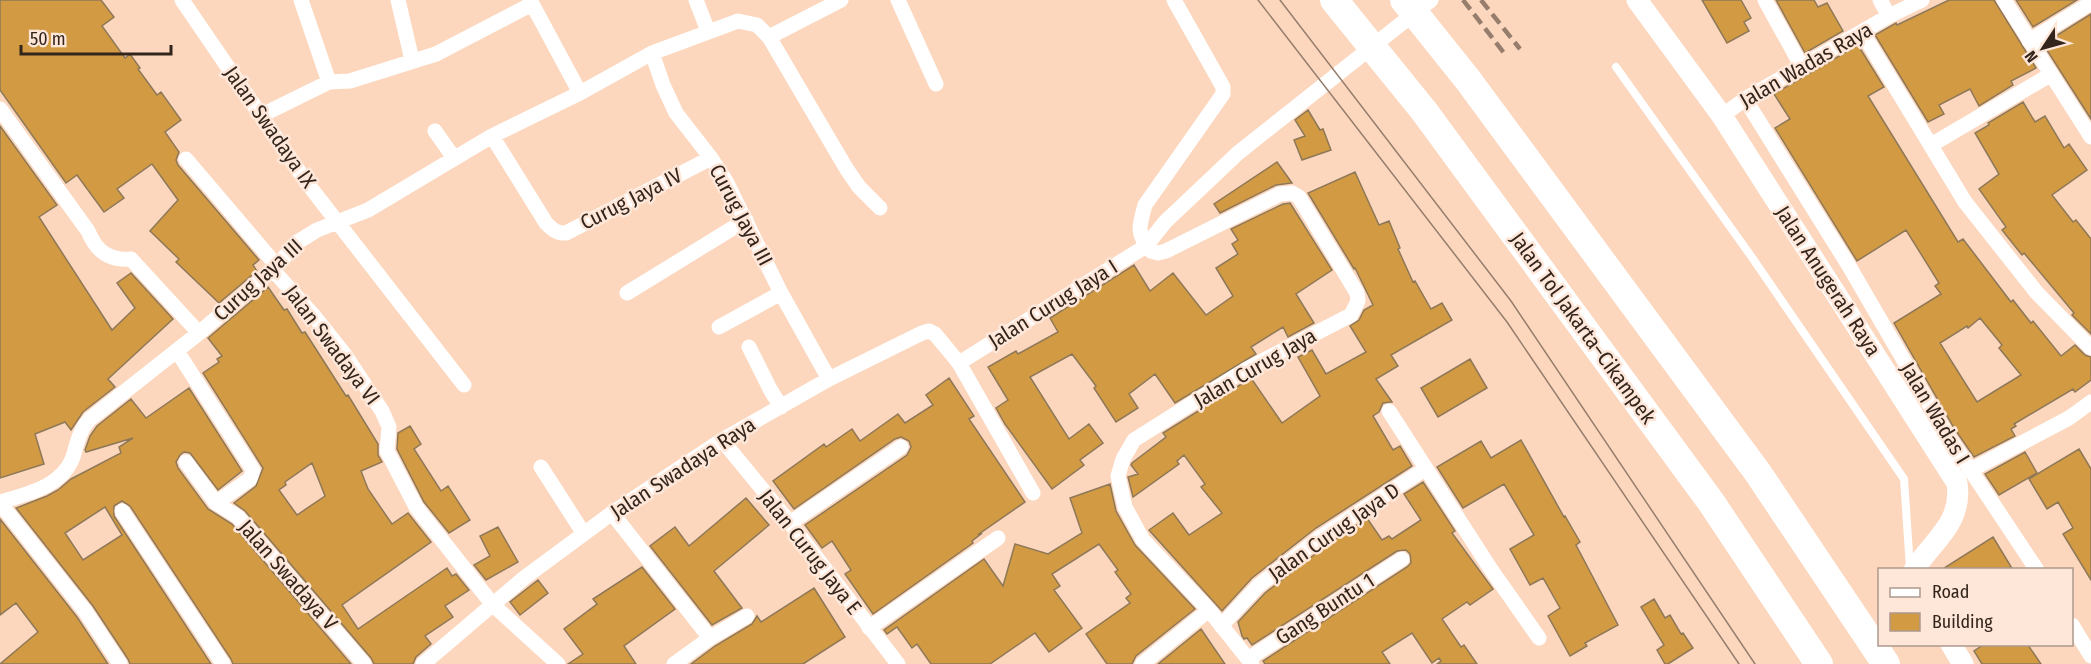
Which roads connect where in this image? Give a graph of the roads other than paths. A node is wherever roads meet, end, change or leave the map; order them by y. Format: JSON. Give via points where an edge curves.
{"nodes":[{"id":1,"x":182,"y":0,"type":"edge"},
{"id":2,"x":301,"y":0,"type":"edge"},
{"id":3,"x":398,"y":0,"type":"edge"},
{"id":4,"x":696,"y":0,"type":"edge"},
{"id":5,"x":841,"y":0,"type":"edge"},
{"id":6,"x":898,"y":0,"type":"edge"},
{"id":7,"x":1174,"y":0,"type":"edge"},
{"id":8,"x":1334,"y":0,"type":"edge"},
{"id":9,"x":1404,"y":0,"type":"edge"},
{"id":10,"x":1431,"y":0,"type":"edge"},
{"id":11,"x":1637,"y":0,"type":"edge"},
{"id":12,"x":1765,"y":0,"type":"edge"},
{"id":13,"x":1880,"y":0,"type":"edge"},
{"id":14,"x":1922,"y":0,"type":"edge"},
{"id":15,"x":2004,"y":0,"type":"edge"},
{"id":16,"x":531,"y":2,"type":"edge"},
{"id":17,"x":2091,"y":3,"type":"edge"},
{"id":18,"x":1889,"y":16,"type":"junction"},
{"id":19,"x":708,"y":31,"type":"junction"},
{"id":20,"x":1862,"y":32,"type":"junction"},
{"id":21,"x":769,"y":37,"type":"junction"},
{"id":22,"x":2029,"y":41,"type":"junction"},
{"id":23,"x":652,"y":53,"type":"junction"},
{"id":24,"x":412,"y":60,"type":"junction"},
{"id":25,"x":1616,"y":67,"type":"dead end"},
{"id":26,"x":1802,"y":67,"type":"junction"},
{"id":27,"x":2050,"y":75,"type":"junction"},
{"id":28,"x":328,"y":82,"type":"junction"},
{"id":29,"x":936,"y":84,"type":"dead end"},
{"id":30,"x":580,"y":93,"type":"junction"},
{"id":31,"x":1745,"y":99,"type":"junction"},
{"id":32,"x":0,"y":108,"type":"edge"},
{"id":33,"x":262,"y":115,"type":"junction"},
{"id":34,"x":1722,"y":116,"type":"junction"},
{"id":35,"x":435,"y":131,"type":"dead end"},
{"id":36,"x":492,"y":136,"type":"junction"},
{"id":37,"x":2091,"y":137,"type":"edge"},
{"id":38,"x":1931,"y":145,"type":"junction"},
{"id":39,"x":454,"y":158,"type":"junction"},
{"id":40,"x":711,"y":158,"type":"junction"},
{"id":41,"x":186,"y":159,"type":"dead end"},
{"id":42,"x":880,"y":208,"type":"dead end"},
{"id":43,"x":746,"y":220,"type":"junction"},
{"id":44,"x":339,"y":222,"type":"junction"},
{"id":45,"x":1146,"y":246,"type":"junction"},
{"id":46,"x":274,"y":267,"type":"junction"},
{"id":47,"x":627,"y":293,"type":"dead end"},
{"id":48,"x":782,"y":293,"type":"junction"},
{"id":49,"x":718,"y":327,"type":"dead end"},
{"id":50,"x":199,"y":333,"type":"junction"},
{"id":51,"x":749,"y":347,"type":"dead end"},
{"id":52,"x":2091,"y":348,"type":"edge"},
{"id":53,"x":177,"y":351,"type":"junction"},
{"id":54,"x":959,"y":363,"type":"junction"},
{"id":55,"x":829,"y":379,"type":"junction"},
{"id":56,"x":464,"y":385,"type":"dead end"},
{"id":57,"x":2091,"y":402,"type":"edge"},
{"id":58,"x":781,"y":406,"type":"junction"},
{"id":59,"x":1389,"y":411,"type":"dead end"},
{"id":60,"x":722,"y":440,"type":"junction"},
{"id":61,"x":901,"y":447,"type":"dead end"},
{"id":62,"x":186,"y":462,"type":"dead end"},
{"id":63,"x":541,"y":467,"type":"dead end"},
{"id":64,"x":1425,"y":469,"type":"junction"},
{"id":65,"x":1969,"y":471,"type":"junction"},
{"id":66,"x":1034,"y":493,"type":"dead end"},
{"id":67,"x":0,"y":503,"type":"edge"},
{"id":68,"x":216,"y":503,"type":"junction"},
{"id":69,"x":122,"y":511,"type":"dead end"},
{"id":70,"x":612,"y":513,"type":"junction"},
{"id":71,"x":790,"y":523,"type":"junction"},
{"id":72,"x":584,"y":534,"type":"junction"},
{"id":73,"x":999,"y":538,"type":"dead end"},
{"id":74,"x":1402,"y":559,"type":"dead end"},
{"id":75,"x":1912,"y":568,"type":"edge"},
{"id":76,"x":1914,"y":568,"type":"edge"},
{"id":77,"x":2036,"y":568,"type":"edge"},
{"id":78,"x":494,"y":605,"type":"junction"},
{"id":79,"x":1209,"y":610,"type":"junction"},
{"id":80,"x":747,"y":616,"type":"dead end"},
{"id":81,"x":1221,"y":626,"type":"junction"},
{"id":82,"x":2073,"y":627,"type":"edge"},
{"id":83,"x":869,"y":628,"type":"junction"},
{"id":84,"x":710,"y":638,"type":"junction"},
{"id":85,"x":1539,"y":638,"type":"dead end"},
{"id":86,"x":1952,"y":646,"type":"edge"},
{"id":87,"x":2091,"y":656,"type":"edge"},
{"id":88,"x":1250,"y":662,"type":"edge"},
{"id":89,"x":120,"y":664,"type":"edge"},
{"id":90,"x":223,"y":664,"type":"edge"},
{"id":91,"x":364,"y":664,"type":"edge"},
{"id":92,"x":423,"y":664,"type":"edge"},
{"id":93,"x":558,"y":664,"type":"edge"},
{"id":94,"x":674,"y":664,"type":"edge"},
{"id":95,"x":898,"y":664,"type":"edge"},
{"id":96,"x":1142,"y":664,"type":"edge"},
{"id":97,"x":1820,"y":664,"type":"edge"},
{"id":98,"x":1886,"y":664,"type":"edge"},
{"id":99,"x":1964,"y":664,"type":"edge"}],
"edges":[{"from":1,"to":33,"type":"street","name":"Jalan Swadaya IX"},
{"from":2,"to":28,"type":"street"},
{"from":3,"to":24,"type":"street"},
{"from":4,"to":19,"type":"street"},
{"from":5,"to":21,"type":"street"},
{"from":6,"to":29,"type":"street"},
{"from":7,"to":45,"type":"street","via":[[1224,94],[1145,205],[1140,235]]},
{"from":8,"to":97,"type":"highway","name":"Jalan Tol Jakarta–Cikampek","via":[[1424,111],[1711,502]]},
{"from":9,"to":98,"type":"highway","via":[[1468,80],[1758,473]]},
{"from":10,"to":45,"type":"street","name":"Jalan Curug Jaya I","via":[[1238,153],[1165,222]]},
{"from":11,"to":34,"type":"street","name":"Jalan Anugerah Raya"},
{"from":12,"to":26,"type":"street"},
{"from":13,"to":18,"type":"street"},
{"from":14,"to":18,"type":"street","name":"Jalan Wadas Raya"},
{"from":15,"to":22,"type":"street"},
{"from":16,"to":24,"type":"street","via":[[436,54]]},
{"from":16,"to":30,"type":"street"},
{"from":17,"to":22,"type":"street"},
{"from":18,"to":20,"type":"street","name":"Jalan Wadas Raya"},
{"from":19,"to":21,"type":"street","name":"Curug Jaya III","via":[[747,21]]},
{"from":19,"to":23,"type":"street","name":"Curug Jaya III"},
{"from":20,"to":26,"type":"street","name":"Jalan Wadas Raya"},
{"from":20,"to":38,"type":"street"},
{"from":21,"to":42,"type":"street","via":[[846,168]]},
{"from":22,"to":27,"type":"street"},
{"from":23,"to":30,"type":"street","name":"Curug Jaya III"},
{"from":23,"to":40,"type":"street","name":"Curug Jaya III","via":[[676,112]]},
{"from":24,"to":28,"type":"street","via":[[350,81]]},
{"from":25,"to":75,"type":"lane","via":[[1904,479]]},
{"from":26,"to":31,"type":"street","name":"Jalan Wadas Raya"},
{"from":27,"to":37,"type":"street"},
{"from":27,"to":38,"type":"street"},
{"from":28,"to":33,"type":"street"},
{"from":30,"to":36,"type":"street","name":"Curug Jaya III"},
{"from":31,"to":34,"type":"street","name":"Jalan Wadas Raya"},
{"from":31,"to":65,"type":"street","name":"Jalan Wadas I"},
{"from":32,"to":50,"type":"street","via":[[88,231],[93,244],[104,254],[131,259]]},
{"from":33,"to":44,"type":"street","name":"Jalan Swadaya IX","via":[[307,183]]},
{"from":34,"to":76,"type":"street","name":"Jalan Anugerah Raya","via":[[1957,483],[1955,512]]},
{"from":35,"to":39,"type":"street"},
{"from":36,"to":39,"type":"street","name":"Curug Jaya III"},
{"from":36,"to":40,"type":"street","name":"Curug Jaya IV","via":[[546,223],[560,233]]},
{"from":38,"to":52,"type":"street","via":[[1965,202],[1997,245]]},
{"from":39,"to":44,"type":"street","name":"Curug Jaya III","via":[[368,210]]},
{"from":40,"to":43,"type":"street","name":"Curug Jaya III"},
{"from":41,"to":46,"type":"street","name":"Jalan Swadaya VI"},
{"from":43,"to":47,"type":"street"},
{"from":43,"to":48,"type":"street","name":"Curug Jaya III"},
{"from":44,"to":46,"type":"street","name":"Curug Jaya III","via":[[296,243]]},
{"from":44,"to":56,"type":"street","name":"Jalan Swadaya IX"},
{"from":45,"to":54,"type":"street","name":"Jalan Curug Jaya I"},
{"from":45,"to":79,"type":"street","name":"Jalan Curug Jaya","via":[[1158,253],[1166,251],[1280,194],[1292,193],[1299,197],[1357,293],[1358,301],[1351,315],[1245,370],[1134,440],[1123,459],[1118,476],[1125,507],[1143,540]]},
{"from":46,"to":50,"type":"street","name":"Curug Jaya III"},
{"from":46,"to":78,"type":"street","name":"Jalan Swadaya VI","via":[[345,355],[382,411],[389,427],[387,451],[416,507]]},
{"from":48,"to":49,"type":"street"},
{"from":48,"to":55,"type":"street","name":"Curug Jaya III"},
{"from":50,"to":53,"type":"street","name":"Curug Jaya III"},
{"from":51,"to":58,"type":"street"},
{"from":53,"to":67,"type":"street","name":"Curug Jaya III","via":[[83,426],[62,475],[34,492]]},
{"from":53,"to":68,"type":"street","via":[[253,470],[250,479]]},
{"from":54,"to":55,"type":"street","name":"Jalan Swadaya Raya","via":[[929,331]]},
{"from":54,"to":66,"type":"street"},
{"from":55,"to":58,"type":"street","name":"Jalan Swadaya Raya"},
{"from":57,"to":65,"type":"street","via":[[2069,418]]},
{"from":58,"to":60,"type":"street","name":"Jalan Swadaya Raya"},
{"from":59,"to":64,"type":"street"},
{"from":60,"to":70,"type":"street","name":"Jalan Swadaya Raya"},
{"from":60,"to":71,"type":"street","name":"Jalan Curug Jaya E"},
{"from":61,"to":71,"type":"street"},
{"from":62,"to":68,"type":"street","name":"Jalan Swadaya V"},
{"from":63,"to":72,"type":"street"},
{"from":64,"to":81,"type":"street","name":"Jalan Curug Jaya D","via":[[1322,536],[1258,586]]},
{"from":64,"to":85,"type":"street"},
{"from":65,"to":77,"type":"street","name":"Jalan Wadas I"},
{"from":67,"to":89,"type":"street","via":[[85,611]]},
{"from":68,"to":91,"type":"street","name":"Jalan Swadaya V","via":[[238,517]]},
{"from":69,"to":90,"type":"street"},
{"from":70,"to":72,"type":"street","name":"Jalan Swadaya Raya"},
{"from":70,"to":84,"type":"street"},
{"from":71,"to":83,"type":"street","name":"Jalan Curug Jaya E"},
{"from":72,"to":78,"type":"street","name":"Jalan Swadaya Raya"},
{"from":73,"to":83,"type":"street"},
{"from":74,"to":88,"type":"street","name":"Gang Buntu 1"},
{"from":78,"to":92,"type":"street","name":"Jalan Swadaya Raya"},
{"from":78,"to":93,"type":"street","name":"Jalan Swadaya VI"},
{"from":79,"to":81,"type":"street","name":"Jalan Curug Jaya"},
{"from":79,"to":96,"type":"street"},
{"from":80,"to":84,"type":"street"},
{"from":81,"to":88,"type":"street","name":"Jalan Curug Jaya"},
{"from":82,"to":87,"type":"street"},
{"from":83,"to":95,"type":"street","name":"Jalan Curug Jaya E"},
{"from":84,"to":94,"type":"street"},
{"from":86,"to":99,"type":"street"}]}
